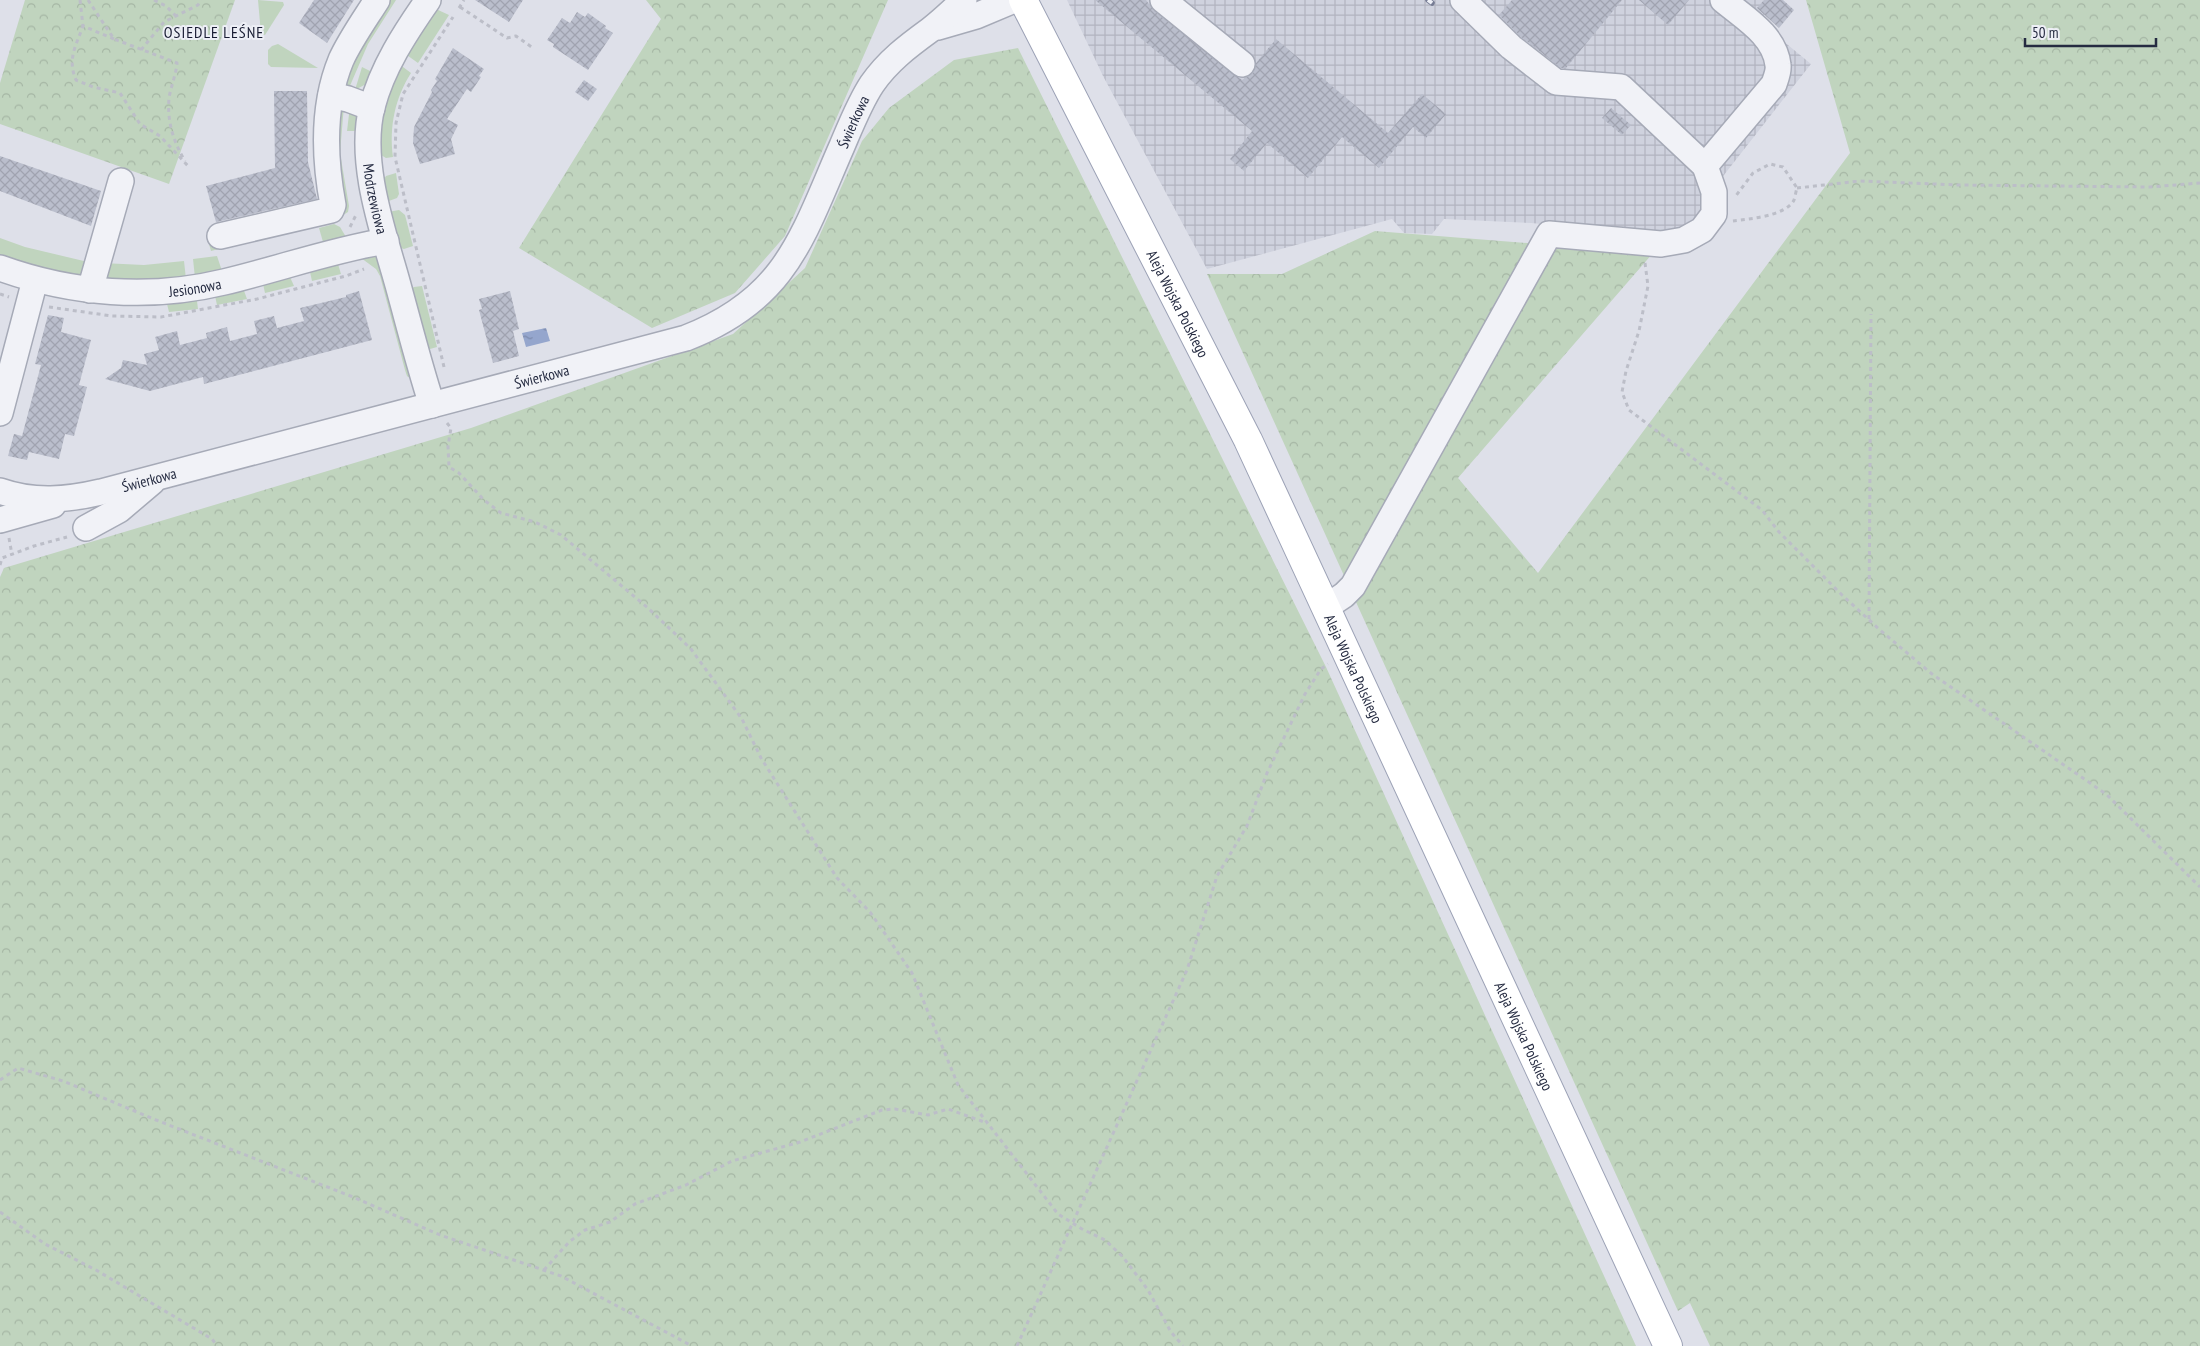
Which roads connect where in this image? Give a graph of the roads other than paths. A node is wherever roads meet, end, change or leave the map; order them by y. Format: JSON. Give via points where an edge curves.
{"nodes":[{"id":1,"x":377,"y":0,"type":"edge"},
{"id":2,"x":428,"y":0,"type":"edge"},
{"id":3,"x":964,"y":0,"type":"edge"},
{"id":4,"x":1014,"y":0,"type":"edge"},
{"id":5,"x":1023,"y":0,"type":"edge"},
{"id":6,"x":1163,"y":0,"type":"edge"},
{"id":7,"x":1463,"y":0,"type":"edge"},
{"id":8,"x":1723,"y":0,"type":"edge"},
{"id":9,"x":931,"y":30,"type":"junction"},
{"id":10,"x":1242,"y":64,"type":"dead end"},
{"id":11,"x":330,"y":95,"type":"junction"},
{"id":12,"x":372,"y":108,"type":"junction"},
{"id":13,"x":1705,"y":166,"type":"junction"},
{"id":14,"x":121,"y":181,"type":"dead end"},
{"id":15,"x":220,"y":236,"type":"dead end"},
{"id":16,"x":386,"y":241,"type":"junction"},
{"id":17,"x":0,"y":268,"type":"edge"},
{"id":18,"x":35,"y":280,"type":"junction"},
{"id":19,"x":90,"y":290,"type":"junction"},
{"id":20,"x":432,"y":405,"type":"junction"},
{"id":21,"x":0,"y":413,"type":"edge"},
{"id":22,"x":158,"y":478,"type":"junction"},
{"id":23,"x":0,"y":491,"type":"edge"},
{"id":24,"x":72,"y":499,"type":"junction"},
{"id":25,"x":0,"y":520,"type":"edge"},
{"id":26,"x":86,"y":528,"type":"road end"},
{"id":27,"x":1326,"y":607,"type":"junction"},
{"id":28,"x":1668,"y":1346,"type":"edge"}],
"edges":[{"from":1,"to":11,"type":"street","via":[[342,60]]},
{"from":2,"to":12,"type":"street","name":"Modrzewiowa","via":[[384,72]]},
{"from":3,"to":9,"type":"street"},
{"from":4,"to":9,"type":"street"},
{"from":5,"to":27,"type":"main road","name":"Aleja Wojska Polskiego","via":[[1248,440]]},
{"from":6,"to":10,"type":"street"},
{"from":7,"to":13,"type":"street","via":[[1511,47],[1556,82],[1622,87]]},
{"from":8,"to":13,"type":"street","via":[[1762,32],[1775,50],[1778,67],[1774,84]]},
{"from":9,"to":20,"type":"street","name":"Świerkowa","via":[[890,62],[872,85],[806,230],[789,260],[744,309],[726,321],[686,338]]},
{"from":11,"to":12,"type":"street"},
{"from":11,"to":15,"type":"street","via":[[326,159],[332,210]]},
{"from":12,"to":16,"type":"street","name":"Modrzewiowa","via":[[367,142],[370,174]]},
{"from":13,"to":27,"type":"street","via":[[1714,192],[1714,214],[1702,230],[1684,240],[1644,243],[1581,228],[1549,234],[1353,586]]},
{"from":14,"to":19,"type":"street"},
{"from":16,"to":19,"type":"street","name":"Jesionowa","via":[[190,288],[132,293]]},
{"from":16,"to":20,"type":"street","name":"Modrzewiowa"},
{"from":17,"to":18,"type":"street","name":"Jesionowa"},
{"from":18,"to":19,"type":"street","name":"Jesionowa"},
{"from":18,"to":21,"type":"street"},
{"from":20,"to":22,"type":"street","name":"Świerkowa"},
{"from":22,"to":24,"type":"street","name":"Świerkowa"},
{"from":22,"to":26,"type":"street","via":[[119,510]]},
{"from":23,"to":24,"type":"street","name":"Świerkowa","via":[[42,500]]},
{"from":24,"to":25,"type":"street"},
{"from":27,"to":28,"type":"main road","name":"Aleja Wojska Polskiego"}]}
